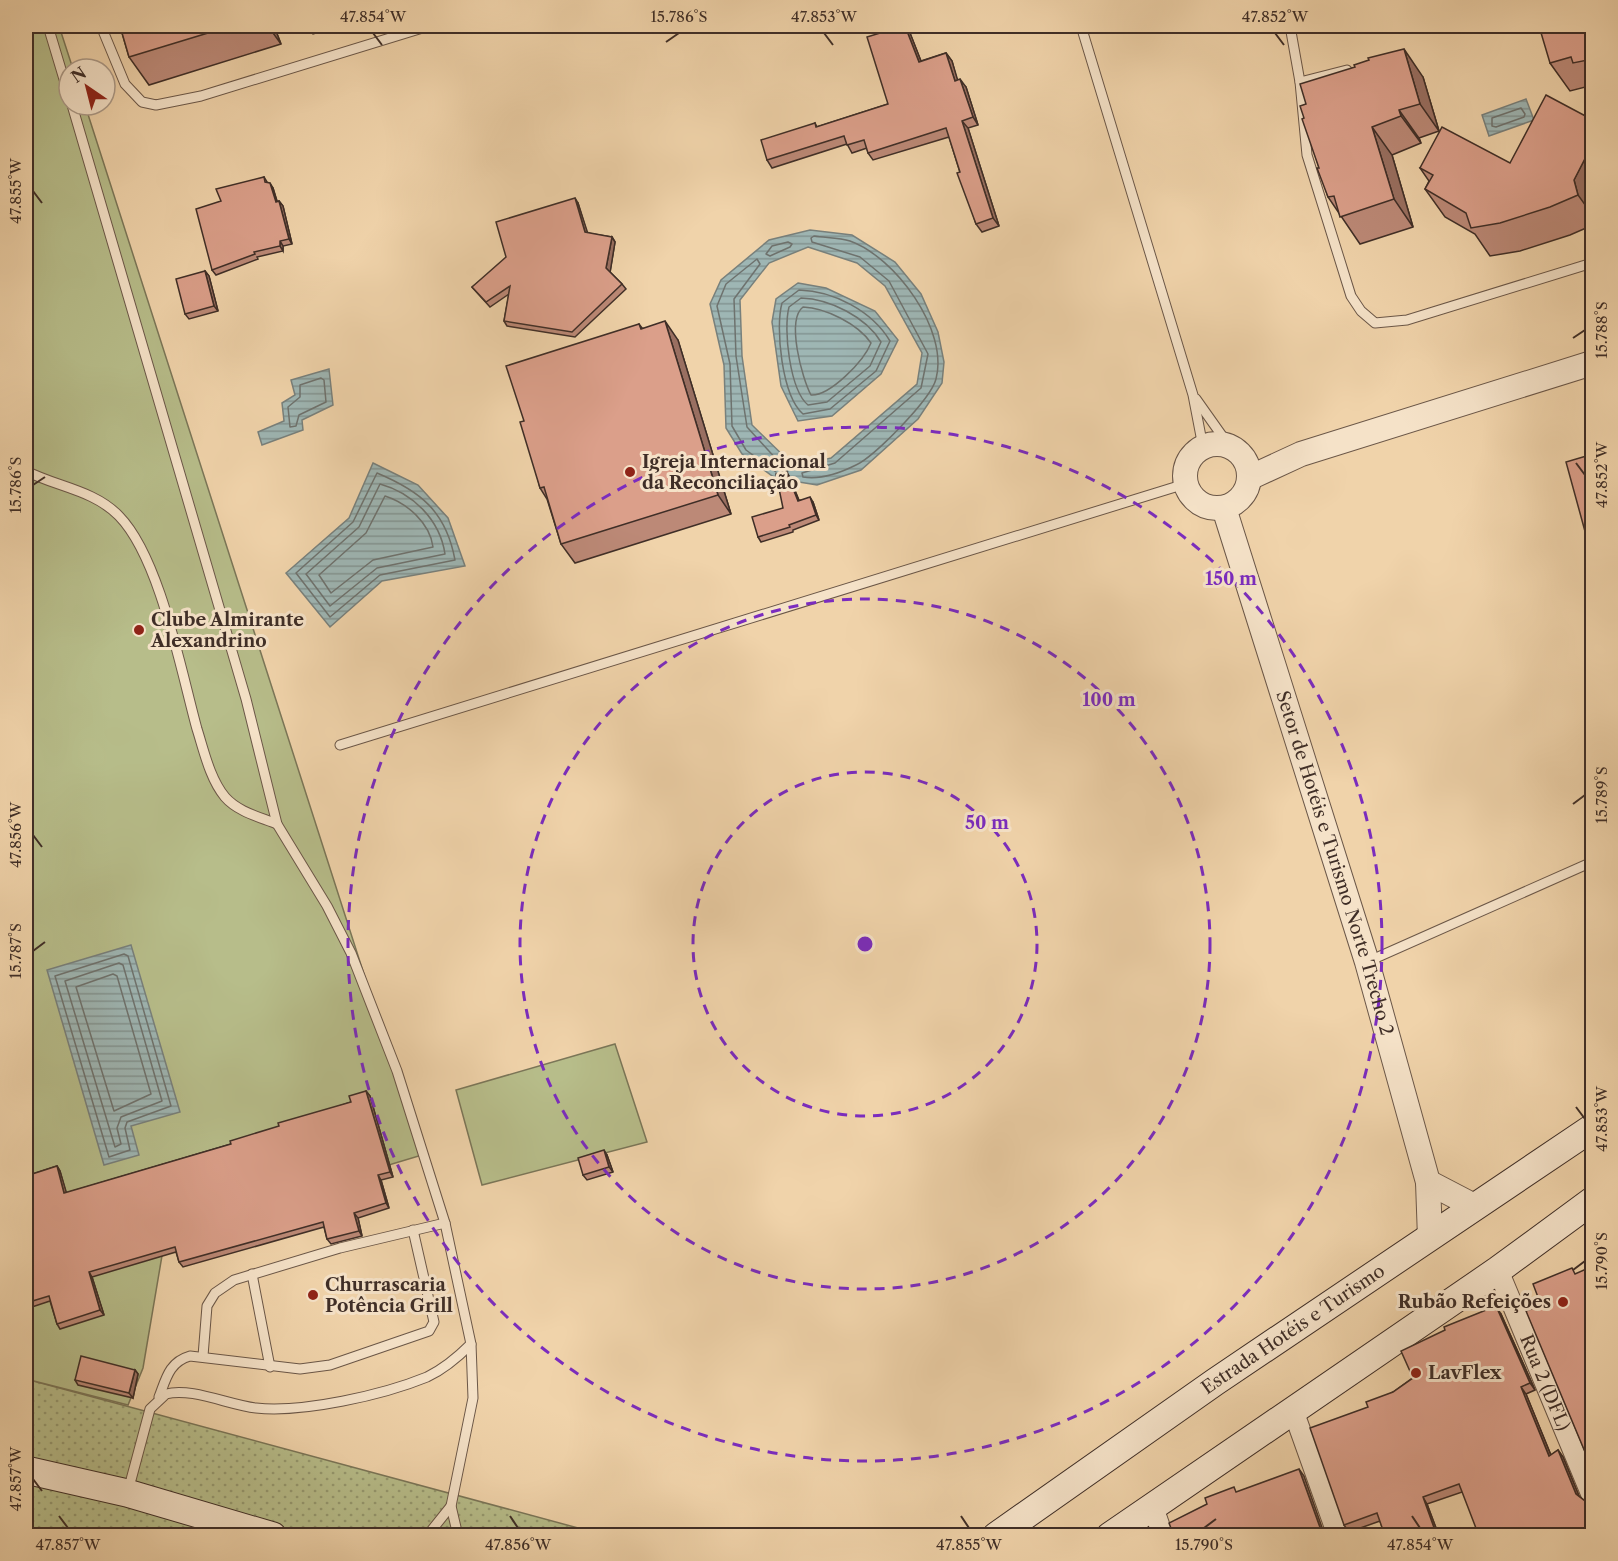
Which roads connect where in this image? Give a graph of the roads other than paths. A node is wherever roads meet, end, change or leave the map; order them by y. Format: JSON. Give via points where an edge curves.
{"nodes":[{"id":1,"x":48,"y":26,"type":"edge"},
{"id":2,"x":101,"y":26,"type":"edge"},
{"id":3,"x":429,"y":26,"type":"edge"},
{"id":4,"x":1081,"y":26,"type":"edge"},
{"id":5,"x":1290,"y":26,"type":"edge"},
{"id":6,"x":398,"y":30,"type":"edge"},
{"id":7,"x":57,"y":57,"type":"edge"},
{"id":8,"x":1353,"y":69,"type":"edge"},
{"id":9,"x":1300,"y":82,"type":"junction"},
{"id":10,"x":76,"y":117,"type":"edge"},
{"id":11,"x":1593,"y":263,"type":"edge"},
{"id":12,"x":1593,"y":363,"type":"edge"},
{"id":13,"x":1193,"y":395,"type":"junction"},
{"id":14,"x":1203,"y":447,"type":"junction"},
{"id":15,"x":1235,"y":451,"type":"junction"},
{"id":16,"x":1301,"y":454,"type":"junction"},
{"id":17,"x":26,"y":471,"type":"edge"},
{"id":18,"x":1185,"y":484,"type":"junction"},
{"id":19,"x":1237,"y":495,"type":"junction"},
{"id":20,"x":339,"y":745,"type":"dead end"},
{"id":21,"x":277,"y":824,"type":"junction"},
{"id":22,"x":1593,"y":862,"type":"edge"},
{"id":23,"x":1367,"y":962,"type":"junction"},
{"id":24,"x":1590,"y":1133,"type":"edge"},
{"id":25,"x":1428,"y":1182,"type":"junction"},
{"id":26,"x":1593,"y":1201,"type":"edge"},
{"id":27,"x":1476,"y":1207,"type":"junction"},
{"id":28,"x":445,"y":1223,"type":"junction"},
{"id":29,"x":412,"y":1230,"type":"junction"},
{"id":30,"x":1430,"y":1239,"type":"junction"},
{"id":31,"x":1498,"y":1270,"type":"junction"},
{"id":32,"x":252,"y":1274,"type":"junction"},
{"id":33,"x":471,"y":1344,"type":"junction"},
{"id":34,"x":203,"y":1356,"type":"junction"},
{"id":35,"x":270,"y":1367,"type":"junction"},
{"id":36,"x":159,"y":1397,"type":"junction"},
{"id":37,"x":1293,"y":1410,"type":"junction"},
{"id":38,"x":26,"y":1470,"type":"edge"},
{"id":39,"x":127,"y":1493,"type":"junction"},
{"id":40,"x":1593,"y":1496,"type":"edge"},
{"id":41,"x":1152,"y":1504,"type":"junction"},
{"id":42,"x":451,"y":1506,"type":"junction"},
{"id":43,"x":273,"y":1536,"type":"edge"},
{"id":44,"x":427,"y":1536,"type":"edge"},
{"id":45,"x":458,"y":1536,"type":"edge"},
{"id":46,"x":996,"y":1536,"type":"edge"},
{"id":47,"x":1110,"y":1536,"type":"edge"},
{"id":48,"x":1163,"y":1536,"type":"edge"},
{"id":49,"x":1338,"y":1536,"type":"edge"}],
"edges":[{"from":1,"to":7,"type":"lane"},
{"from":2,"to":6,"type":"lane","via":[[125,84],[142,102],[156,105],[201,96]]},
{"from":3,"to":6,"type":"lane"},
{"from":4,"to":13,"type":"lane"},
{"from":5,"to":9,"type":"lane"},
{"from":8,"to":9,"type":"lane"},
{"from":9,"to":11,"type":"lane","via":[[1303,134],[1326,220],[1352,296],[1370,320],[1381,324],[1407,321]]},
{"from":10,"to":21,"type":"lane","via":[[243,688]]},
{"from":12,"to":16,"type":"street"},
{"from":13,"to":14,"type":"lane"},
{"from":13,"to":15,"type":"lane"},
{"from":14,"to":15,"type":"street","via":[[1212,444]]},
{"from":14,"to":18,"type":"street","via":[[1188,463]]},
{"from":15,"to":16,"type":"street"},
{"from":15,"to":19,"type":"street","via":[[1245,461]]},
{"from":16,"to":19,"type":"street"},
{"from":17,"to":21,"type":"lane","via":[[97,498],[132,532],[151,571],[216,783],[236,806]]},
{"from":18,"to":19,"type":"street","via":[[1190,495],[1211,508]]},
{"from":18,"to":20,"type":"lane"},
{"from":19,"to":23,"type":"street","name":"Setor de Hotéis e Turismo Norte Trecho 2","via":[[1238,545]]},
{"from":21,"to":28,"type":"lane","via":[[351,953],[397,1071]]},
{"from":22,"to":23,"type":"lane"},
{"from":23,"to":25,"type":"street","name":"Setor de Hotéis e Turismo Norte Trecho 2"},
{"from":24,"to":27,"type":"main road","name":"Estrada Hotéis e Turismo"},
{"from":25,"to":27,"type":"street"},
{"from":25,"to":30,"type":"street","name":"Setor de Hotéis e Turismo Norte Trecho 2"},
{"from":26,"to":31,"type":"main road"},
{"from":27,"to":30,"type":"main road","name":"Estrada Hotéis e Turismo"},
{"from":28,"to":29,"type":"lane"},
{"from":28,"to":33,"type":"lane"},
{"from":29,"to":32,"type":"lane"},
{"from":29,"to":35,"type":"lane","via":[[434,1322],[429,1331],[330,1365]]},
{"from":30,"to":46,"type":"main road","name":"Estrada Hotéis e Turismo","via":[[1215,1382]]},
{"from":31,"to":37,"type":"main road"},
{"from":31,"to":40,"type":"street","name":"Rua 2 (DFL)"},
{"from":32,"to":34,"type":"lane","via":[[234,1280],[210,1300]]},
{"from":32,"to":35,"type":"lane"},
{"from":33,"to":36,"type":"lane","via":[[429,1376],[322,1404],[271,1408],[173,1392]]},
{"from":33,"to":42,"type":"lane","via":[[473,1398]]},
{"from":34,"to":35,"type":"lane"},
{"from":34,"to":36,"type":"lane","via":[[177,1360]]},
{"from":36,"to":39,"type":"lane","via":[[150,1409]]},
{"from":37,"to":41,"type":"main road"},
{"from":37,"to":49,"type":"street"},
{"from":38,"to":39,"type":"main road"},
{"from":39,"to":43,"type":"main road"},
{"from":41,"to":47,"type":"main road"},
{"from":41,"to":48,"type":"street"},
{"from":42,"to":44,"type":"lane"},
{"from":42,"to":45,"type":"lane"}]}
